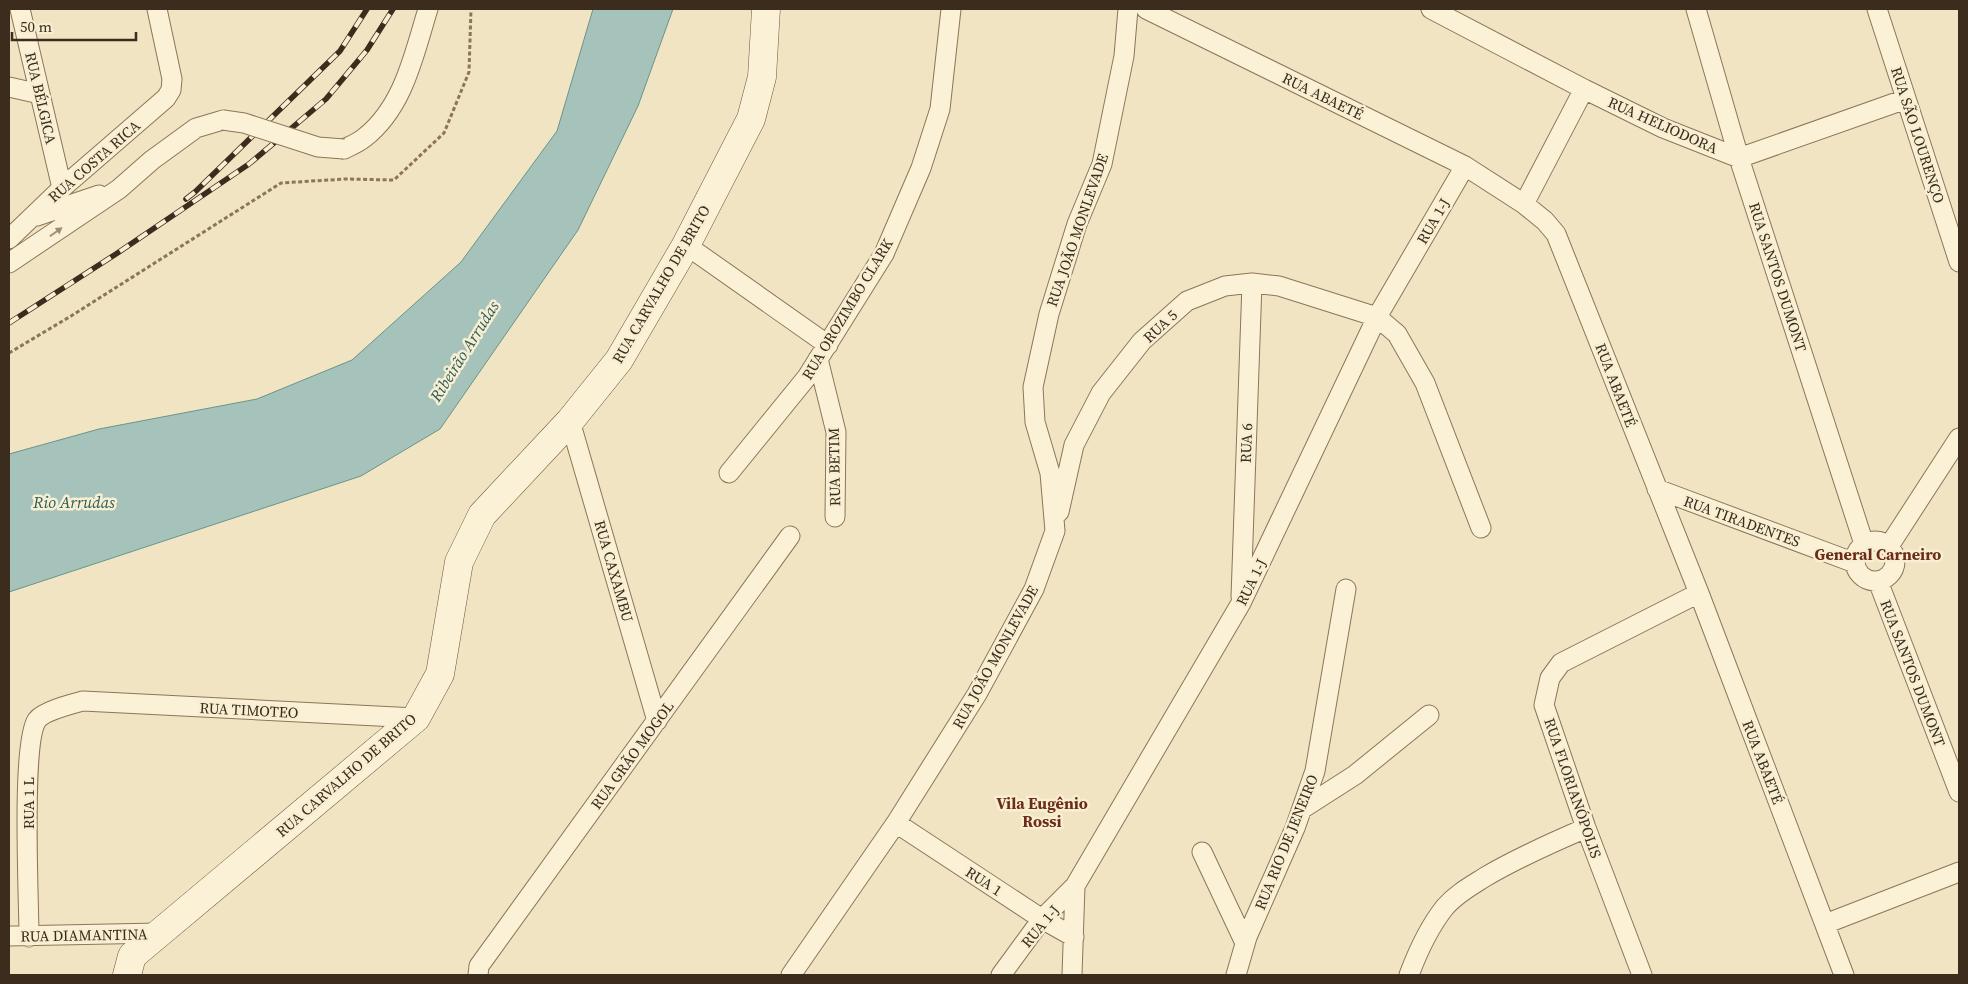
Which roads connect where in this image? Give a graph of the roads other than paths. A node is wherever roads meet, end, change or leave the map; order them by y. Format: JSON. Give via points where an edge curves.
{"nodes":[{"id":1,"x":20,"y":9,"type":"edge"},
{"id":2,"x":157,"y":9,"type":"edge"},
{"id":3,"x":428,"y":9,"type":"edge"},
{"id":4,"x":766,"y":9,"type":"edge"},
{"id":5,"x":951,"y":9,"type":"edge"},
{"id":6,"x":1128,"y":9,"type":"edge"},
{"id":7,"x":1146,"y":9,"type":"edge"},
{"id":8,"x":1431,"y":9,"type":"edge"},
{"id":9,"x":1696,"y":9,"type":"edge"},
{"id":10,"x":1877,"y":9,"type":"edge"},
{"id":11,"x":9,"y":87,"type":"edge"},
{"id":12,"x":1584,"y":89,"type":"junction"},
{"id":13,"x":40,"y":94,"type":"junction"},
{"id":14,"x":1906,"y":99,"type":"junction"},
{"id":15,"x":1739,"y":158,"type":"junction"},
{"id":16,"x":1465,"y":166,"type":"junction"},
{"id":17,"x":119,"y":189,"type":"junction"},
{"id":18,"x":59,"y":190,"type":"junction"},
{"id":19,"x":73,"y":204,"type":"junction"},
{"id":20,"x":1524,"y":204,"type":"junction"},
{"id":21,"x":33,"y":217,"type":"junction"},
{"id":22,"x":9,"y":239,"type":"edge"},
{"id":23,"x":686,"y":244,"type":"junction"},
{"id":24,"x":11,"y":257,"type":"edge"},
{"id":25,"x":1959,"y":262,"type":"edge"},
{"id":26,"x":1252,"y":283,"type":"junction"},
{"id":27,"x":1377,"y":317,"type":"junction"},
{"id":28,"x":823,"y":352,"type":"junction"},
{"id":29,"x":570,"y":421,"type":"junction"},
{"id":30,"x":1959,"y":438,"type":"edge"},
{"id":31,"x":729,"y":473,"type":"dead end"},
{"id":32,"x":1657,"y":489,"type":"junction"},
{"id":33,"x":836,"y":518,"type":"dead end"},
{"id":34,"x":1481,"y":528,"type":"dead end"},
{"id":35,"x":1055,"y":531,"type":"junction"},
{"id":36,"x":790,"y":536,"type":"dead end"},
{"id":37,"x":1864,"y":544,"type":"junction"},
{"id":38,"x":1889,"y":546,"type":"junction"},
{"id":39,"x":1855,"y":563,"type":"junction"},
{"id":40,"x":1878,"y":581,"type":"junction"},
{"id":41,"x":1346,"y":589,"type":"dead end"},
{"id":42,"x":1699,"y":593,"type":"junction"},
{"id":43,"x":1241,"y":603,"type":"junction"},
{"id":44,"x":83,"y":701,"type":"joint"},
{"id":45,"x":1429,"y":715,"type":"dead end"},
{"id":46,"x":416,"y":718,"type":"junction"},
{"id":47,"x":657,"y":720,"type":"junction"},
{"id":48,"x":1959,"y":792,"type":"edge"},
{"id":49,"x":1302,"y":809,"type":"junction"},
{"id":50,"x":896,"y":823,"type":"junction"},
{"id":51,"x":1586,"y":828,"type":"junction"},
{"id":52,"x":1202,"y":852,"type":"dead end"},
{"id":53,"x":1959,"y":872,"type":"edge"},
{"id":54,"x":1076,"y":886,"type":"junction"},
{"id":55,"x":1042,"y":920,"type":"junction"},
{"id":56,"x":1825,"y":924,"type":"junction"},
{"id":57,"x":160,"y":933,"type":"junction"},
{"id":58,"x":9,"y":936,"type":"edge"},
{"id":59,"x":29,"y":937,"type":"junction"},
{"id":60,"x":1074,"y":937,"type":"junction"},
{"id":61,"x":1245,"y":943,"type":"junction"},
{"id":62,"x":474,"y":972,"type":"edge"},
{"id":63,"x":127,"y":975,"type":"edge"},
{"id":64,"x":791,"y":975,"type":"edge"},
{"id":65,"x":1000,"y":975,"type":"edge"},
{"id":66,"x":1072,"y":975,"type":"edge"},
{"id":67,"x":1236,"y":975,"type":"edge"},
{"id":68,"x":1409,"y":975,"type":"edge"},
{"id":69,"x":1642,"y":975,"type":"edge"},
{"id":70,"x":1844,"y":975,"type":"edge"}],
"edges":[{"from":1,"to":13,"type":"street","name":"RUA BÉLGICA"},
{"from":2,"to":18,"type":"street","name":"RUA COSTA RICA","via":[[172,80],[171,90],[166,98]]},
{"from":3,"to":17,"type":"street","bridge":true,"via":[[401,92],[378,126],[362,140],[344,149],[318,147],[244,123],[223,120],[196,128]]},
{"from":4,"to":23,"type":"street","name":"RUA CARVALHO DE BRITO","via":[[762,77],[751,119]]},
{"from":5,"to":28,"type":"street","name":"RUA OROZIMBO CLARK","via":[[940,109],[921,168],[884,254]]},
{"from":6,"to":35,"type":"street","name":"RUA JOÃO MONLEVADE","via":[[1124,56],[1102,164],[1076,224],[1049,314],[1033,386],[1035,422],[1050,473]]},
{"from":7,"to":16,"type":"street","name":"RUA ABAETÉ"},
{"from":8,"to":12,"type":"street","name":"RUA HELIODORA"},
{"from":9,"to":15,"type":"street","name":"RUA SANTOS DUMONT"},
{"from":10,"to":14,"type":"street","name":"RUA SÃO LOURENÇO"},
{"from":11,"to":13,"type":"street"},
{"from":12,"to":15,"type":"street","name":"RUA HELIODORA","via":[[1664,128]]},
{"from":12,"to":20,"type":"street"},
{"from":13,"to":18,"type":"street","name":"RUA BÉLGICA"},
{"from":14,"to":15,"type":"street"},
{"from":14,"to":25,"type":"street","name":"RUA SÃO LOURENÇO"},
{"from":15,"to":37,"type":"street","name":"RUA SANTOS DUMONT"},
{"from":16,"to":20,"type":"street","name":"RUA ABAETÉ"},
{"from":16,"to":27,"type":"street","name":"RUA 1-J"},
{"from":17,"to":19,"type":"street"},
{"from":24,"to":17,"type":"street","one_way":true},
{"from":18,"to":19,"type":"street"},
{"from":18,"to":21,"type":"street","name":"RUA COSTA RICA"},
{"from":19,"to":21,"type":"street"},
{"from":20,"to":32,"type":"street","name":"RUA ABAETÉ","via":[[1556,234]]},
{"from":21,"to":22,"type":"street","name":"RUA COSTA RICA"},
{"from":23,"to":28,"type":"street"},
{"from":23,"to":29,"type":"street","name":"RUA CARVALHO DE BRITO","via":[[620,360]]},
{"from":26,"to":27,"type":"street","name":"RUA 5","via":[[1279,286]]},
{"from":26,"to":35,"type":"street","name":"RUA 5","via":[[1225,286],[1187,301],[1142,341],[1101,393],[1074,445]]},
{"from":26,"to":43,"type":"street","name":"RUA 6"},
{"from":27,"to":34,"type":"street","via":[[1397,334],[1425,383]]},
{"from":27,"to":43,"type":"street","name":"RUA 1-J"},
{"from":28,"to":31,"type":"street","name":"RUA OROZIMBO CLARK","via":[[807,377]]},
{"from":28,"to":33,"type":"street","name":"RUA BETIM","via":[[836,432]]},
{"from":29,"to":46,"type":"street","name":"RUA CARVALHO DE BRITO","via":[[482,515],[459,562],[440,674]]},
{"from":29,"to":47,"type":"street","name":"RUA CAXAMBU"},
{"from":30,"to":38,"type":"street"},
{"from":32,"to":39,"type":"street","name":"RUA TIRADENTES"},
{"from":32,"to":42,"type":"street","name":"RUA ABAETÉ"},
{"from":35,"to":50,"type":"street","name":"RUA JOÃO MONLEVADE","via":[[1034,589],[977,694]]},
{"from":36,"to":47,"type":"street","name":"RUA GRÃO MOGOL"},
{"from":37,"to":38,"type":"street","via":[[1877,541]]},
{"from":37,"to":39,"type":"street","via":[[1857,552]]},
{"from":38,"to":40,"type":"street","via":[[1895,557],[1894,570]]},
{"from":39,"to":40,"type":"street","via":[[1865,579]]},
{"from":40,"to":48,"type":"street","name":"RUA SANTOS DUMONT"},
{"from":41,"to":49,"type":"street","name":"RUA RIO DE JENEIRO","via":[[1315,772]]},
{"from":42,"to":51,"type":"street","name":"RUA FLORIANÓPOLIS","via":[[1561,663],[1550,678],[1544,705]]},
{"from":42,"to":56,"type":"street","name":"RUA ABAETÉ"},
{"from":43,"to":54,"type":"street","name":"RUA 1-J"},
{"from":44,"to":46,"type":"street","name":"RUA TIMOTEO"},
{"from":44,"to":59,"type":"street","name":"RUA 1 L","via":[[38,719],[31,739]]},
{"from":45,"to":49,"type":"street","via":[[1355,775]]},
{"from":46,"to":57,"type":"street","name":"RUA CARVALHO DE BRITO"},
{"from":47,"to":62,"type":"street","name":"RUA GRÃO MOGOL"},
{"from":49,"to":61,"type":"street","name":"RUA RIO DE JENEIRO"},
{"from":50,"to":55,"type":"street","name":"RUA 1"},
{"from":50,"to":64,"type":"street","name":"RUA JOÃO MONLEVADE"},
{"from":51,"to":68,"type":"street","via":[[1516,858],[1463,890],[1445,907],[1429,931]]},
{"from":51,"to":69,"type":"street","name":"RUA FLORIANÓPOLIS"},
{"from":52,"to":61,"type":"street"},
{"from":53,"to":56,"type":"street"},
{"from":54,"to":55,"type":"street","name":"RUA 1-J"},
{"from":54,"to":60,"type":"street"},
{"from":55,"to":60,"type":"street","name":"RUA 1"},
{"from":55,"to":65,"type":"street","name":"RUA 1-J"},
{"from":56,"to":70,"type":"street","name":"RUA ABAETÉ"},
{"from":57,"to":59,"type":"street","name":"RUA DIAMANTINA"},
{"from":57,"to":63,"type":"street","name":"RUA CARVALHO DE BRITO","via":[[132,956]]},
{"from":58,"to":59,"type":"street","name":"RUA DIAMANTINA"},
{"from":60,"to":66,"type":"street"},
{"from":61,"to":67,"type":"street","name":"RUA RIO DE JENEIRO"}]}
